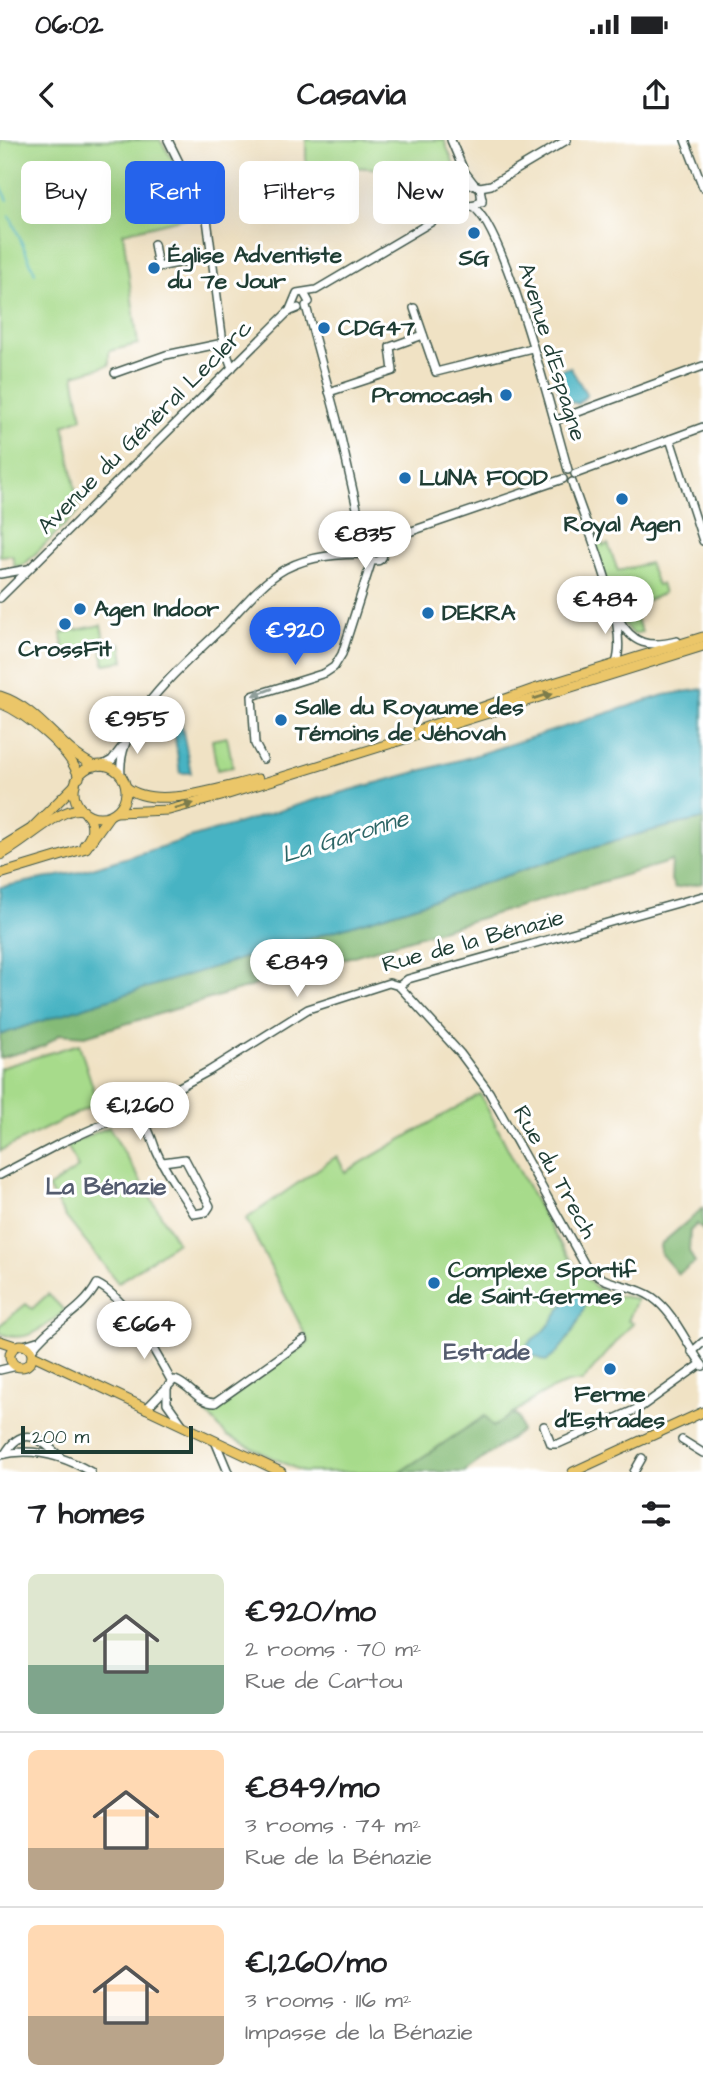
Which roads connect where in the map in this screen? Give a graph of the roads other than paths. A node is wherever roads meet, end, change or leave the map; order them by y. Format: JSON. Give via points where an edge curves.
{"nodes":[{"id":1,"x":168,"y":140,"type":"edge"},
{"id":2,"x":451,"y":140,"type":"edge"},
{"id":3,"x":567,"y":140,"type":"edge"},
{"id":4,"x":685,"y":140,"type":"edge"},
{"id":5,"x":460,"y":161,"type":"edge"},
{"id":6,"x":469,"y":177,"type":"edge"},
{"id":7,"x":477,"y":185,"type":"junction"},
{"id":8,"x":491,"y":185,"type":"junction"},
{"id":9,"x":703,"y":187,"type":"edge"},
{"id":10,"x":469,"y":188,"type":"edge"},
{"id":11,"x":483,"y":197,"type":"junction"},
{"id":12,"x":470,"y":206,"type":"joint"},
{"id":13,"x":487,"y":223,"type":"junction"},
{"id":14,"x":427,"y":224,"type":"edge"},
{"id":15,"x":154,"y":244,"type":"dead end"},
{"id":16,"x":214,"y":256,"type":"junction"},
{"id":17,"x":316,"y":290,"type":"junction"},
{"id":18,"x":304,"y":293,"type":"junction"},
{"id":19,"x":302,"y":307,"type":"junction"},
{"id":20,"x":414,"y":308,"type":"dead end"},
{"id":21,"x":423,"y":335,"type":"junction"},
{"id":22,"x":223,"y":343,"type":"junction"},
{"id":23,"x":532,"y":348,"type":"junction"},
{"id":24,"x":703,"y":366,"type":"edge"},
{"id":25,"x":232,"y":368,"type":"junction"},
{"id":26,"x":115,"y":373,"type":"dead end"},
{"id":27,"x":330,"y":392,"type":"junction"},
{"id":28,"x":554,"y":421,"type":"junction"},
{"id":29,"x":703,"y":427,"type":"edge"},
{"id":30,"x":670,"y":439,"type":"junction"},
{"id":31,"x":572,"y":472,"type":"junction"},
{"id":32,"x":563,"y":479,"type":"junction"},
{"id":33,"x":572,"y":482,"type":"junction"},
{"id":34,"x":703,"y":541,"type":"edge"},
{"id":35,"x":382,"y":550,"type":"junction"},
{"id":36,"x":372,"y":554,"type":"junction"},
{"id":37,"x":29,"y":569,"type":"junction"},
{"id":38,"x":0,"y":574,"type":"edge"},
{"id":39,"x":0,"y":598,"type":"edge"},
{"id":40,"x":615,"y":611,"type":"junction"},
{"id":41,"x":703,"y":636,"type":"edge"},
{"id":42,"x":703,"y":646,"type":"edge"},
{"id":43,"x":616,"y":663,"type":"junction"},
{"id":44,"x":0,"y":696,"type":"edge"},
{"id":45,"x":0,"y":703,"type":"edge"},
{"id":46,"x":130,"y":734,"type":"junction"},
{"id":47,"x":361,"y":752,"type":"junction"},
{"id":48,"x":263,"y":759,"type":"dead end"},
{"id":49,"x":98,"y":766,"type":"junction"},
{"id":50,"x":294,"y":772,"type":"junction"},
{"id":51,"x":121,"y":774,"type":"junction"},
{"id":52,"x":77,"y":781,"type":"junction"},
{"id":53,"x":126,"y":787,"type":"junction"},
{"id":54,"x":83,"y":811,"type":"junction"},
{"id":55,"x":113,"y":814,"type":"junction"},
{"id":56,"x":0,"y":848,"type":"edge"},
{"id":57,"x":0,"y":855,"type":"edge"},
{"id":58,"x":56,"y":857,"type":"junction"},
{"id":59,"x":0,"y":874,"type":"edge"},
{"id":60,"x":703,"y":896,"type":"edge"},
{"id":61,"x":398,"y":986,"type":"junction"},
{"id":62,"x":138,"y":1109,"type":"junction"},
{"id":63,"x":163,"y":1162,"type":"junction"},
{"id":64,"x":0,"y":1175,"type":"edge"},
{"id":65,"x":304,"y":1340,"type":"dead end"},
{"id":66,"x":0,"y":1341,"type":"edge"},
{"id":67,"x":703,"y":1342,"type":"edge"},
{"id":68,"x":0,"y":1346,"type":"edge"},
{"id":69,"x":26,"y":1352,"type":"junction"},
{"id":70,"x":692,"y":1352,"type":"junction"},
{"id":71,"x":8,"y":1364,"type":"edge"},
{"id":72,"x":702,"y":1365,"type":"edge"},
{"id":73,"x":175,"y":1380,"type":"dead end"},
{"id":74,"x":167,"y":1388,"type":"junction"},
{"id":75,"x":167,"y":1403,"type":"junction"},
{"id":76,"x":146,"y":1409,"type":"junction"},
{"id":77,"x":703,"y":1412,"type":"edge"},
{"id":78,"x":158,"y":1415,"type":"junction"},
{"id":79,"x":544,"y":1426,"type":"dead end"},
{"id":80,"x":184,"y":1427,"type":"junction"},
{"id":81,"x":682,"y":1440,"type":"dead end"},
{"id":82,"x":215,"y":1441,"type":"junction"},
{"id":83,"x":232,"y":1449,"type":"junction"},
{"id":84,"x":703,"y":1453,"type":"edge"},
{"id":85,"x":2,"y":1454,"type":"edge"},
{"id":86,"x":60,"y":1458,"type":"junction"},
{"id":87,"x":642,"y":1458,"type":"dead end"},
{"id":88,"x":227,"y":1469,"type":"edge"},
{"id":89,"x":91,"y":1472,"type":"edge"},
{"id":90,"x":281,"y":1472,"type":"edge"},
{"id":91,"x":573,"y":1472,"type":"edge"},
{"id":92,"x":634,"y":1472,"type":"edge"}],
"edges":[{"from":1,"to":16,"type":"street","via":[[206,219]]},
{"from":2,"to":5,"type":"street"},
{"from":3,"to":8,"type":"street"},
{"from":4,"to":9,"type":"street"},
{"from":6,"to":7,"type":"street"},
{"from":7,"to":8,"type":"street"},
{"from":7,"to":10,"type":"street"},
{"from":7,"to":11,"type":"street"},
{"from":8,"to":11,"type":"street"},
{"from":11,"to":12,"type":"street"},
{"from":11,"to":13,"type":"street"},
{"from":12,"to":13,"type":"street"},
{"from":13,"to":23,"type":"street","name":"Avenue d'Espagne"},
{"from":14,"to":17,"type":"street","name":"Avenue du Général Leclerc"},
{"from":15,"to":16,"type":"street","via":[[158,267]]},
{"from":16,"to":22,"type":"street"},
{"from":17,"to":18,"type":"street","name":"Avenue du Général Leclerc"},
{"from":17,"to":19,"type":"street","name":"Avenue du Général Leclerc"},
{"from":18,"to":19,"type":"street"},
{"from":18,"to":19,"type":"street","via":[[295,294]]},
{"from":19,"to":25,"type":"street","name":"Avenue du Général Leclerc","via":[[288,312]]},
{"from":19,"to":27,"type":"street"},
{"from":20,"to":21,"type":"street"},
{"from":21,"to":23,"type":"street","via":[[436,372]]},
{"from":21,"to":27,"type":"street","via":[[390,347],[393,371]]},
{"from":22,"to":25,"type":"street"},
{"from":22,"to":26,"type":"street","via":[[166,355]]},
{"from":23,"to":28,"type":"street","name":"Avenue d'Espagne"},
{"from":24,"to":28,"type":"street"},
{"from":25,"to":37,"type":"street","name":"Avenue du Général Leclerc"},
{"from":27,"to":36,"type":"street"},
{"from":28,"to":31,"type":"street","name":"Avenue d'Espagne"},
{"from":29,"to":30,"type":"street"},
{"from":30,"to":31,"type":"street"},
{"from":30,"to":34,"type":"street"},
{"from":31,"to":32,"type":"street"},
{"from":31,"to":33,"type":"street"},
{"from":32,"to":33,"type":"street"},
{"from":32,"to":35,"type":"street","via":[[404,533]]},
{"from":33,"to":40,"type":"street"},
{"from":35,"to":36,"type":"street"},
{"from":35,"to":36,"type":"street","via":[[381,558]]},
{"from":36,"to":46,"type":"street","via":[[307,561],[278,574],[155,695]]},
{"from":36,"to":48,"type":"street","one_way":true,"via":[[334,667],[252,696],[255,744]]},
{"from":37,"to":38,"type":"street"},
{"from":37,"to":39,"type":"street","name":"Avenue du Général Leclerc"},
{"from":40,"to":41,"type":"street","via":[[630,638],[639,643],[654,645]]},
{"from":40,"to":43,"type":"street","via":[[620,646]]},
{"from":41,"to":43,"type":"main road"},
{"from":47,"to":42,"type":"main road","one_way":true},
{"from":43,"to":47,"type":"main road"},
{"from":44,"to":49,"type":"main road","via":[[33,712],[77,757]]},
{"from":45,"to":52,"type":"main road","via":[[29,719],[74,765]]},
{"from":46,"to":49,"type":"street","via":[[115,757]]},
{"from":46,"to":51,"type":"street"},
{"from":47,"to":50,"type":"main road"},
{"from":49,"to":51,"type":"main road"},
{"from":49,"to":52,"type":"main road"},
{"from":50,"to":53,"type":"main road","via":[[173,797],[141,797]]},
{"from":55,"to":50,"type":"main road","one_way":true,"via":[[174,809]]},
{"from":51,"to":53,"type":"main road"},
{"from":52,"to":54,"type":"main road","via":[[75,798]]},
{"from":52,"to":56,"type":"main road","via":[[31,829]]},
{"from":53,"to":55,"type":"main road","via":[[124,800]]},
{"from":54,"to":55,"type":"main road"},
{"from":54,"to":57,"type":"main road","via":[[58,814]]},
{"from":54,"to":58,"type":"main road","via":[[92,824],[90,839]]},
{"from":55,"to":58,"type":"main road","via":[[86,848]]},
{"from":58,"to":59,"type":"main road"},
{"from":60,"to":61,"type":"street","name":"Rue de la Bénazie","via":[[408,979]]},
{"from":61,"to":62,"type":"street","name":"Rue de la Bénazie","via":[[389,984],[308,1009]]},
{"from":61,"to":70,"type":"street","name":"Rue du Trech","via":[[489,1092],[585,1265],[604,1282],[637,1289],[658,1301]]},
{"from":62,"to":63,"type":"street"},
{"from":62,"to":64,"type":"street","name":"Rue de la Bénazie"},
{"from":63,"to":63,"type":"street","via":[[194,1214],[206,1212],[211,1206],[185,1159]]},
{"from":65,"to":73,"type":"street","via":[[215,1403]]},
{"from":66,"to":69,"type":"main road"},
{"from":67,"to":70,"type":"street"},
{"from":68,"to":71,"type":"main road"},
{"from":69,"to":71,"type":"main road"},
{"from":69,"to":71,"type":"main road"},
{"from":69,"to":74,"type":"street","via":[[85,1303],[97,1284],[113,1294],[152,1347],[172,1382]]},
{"from":69,"to":76,"type":"main road"},
{"from":70,"to":72,"type":"street","name":"Rue du Trech"},
{"from":72,"to":79,"type":"street","via":[[641,1407],[558,1444],[551,1444]]},
{"from":74,"to":75,"type":"street"},
{"from":74,"to":76,"type":"street"},
{"from":75,"to":78,"type":"street"},
{"from":75,"to":80,"type":"street"},
{"from":76,"to":78,"type":"main road"},
{"from":77,"to":91,"type":"main road"},
{"from":78,"to":80,"type":"main road"},
{"from":80,"to":82,"type":"main road"},
{"from":81,"to":84,"type":"street"},
{"from":82,"to":83,"type":"main road"},
{"from":82,"to":88,"type":"street"},
{"from":83,"to":88,"type":"street"},
{"from":83,"to":90,"type":"main road"},
{"from":85,"to":86,"type":"street","via":[[27,1452]]},
{"from":85,"to":86,"type":"street","via":[[20,1438],[31,1436]]},
{"from":86,"to":89,"type":"street"},
{"from":87,"to":92,"type":"street"}]}
